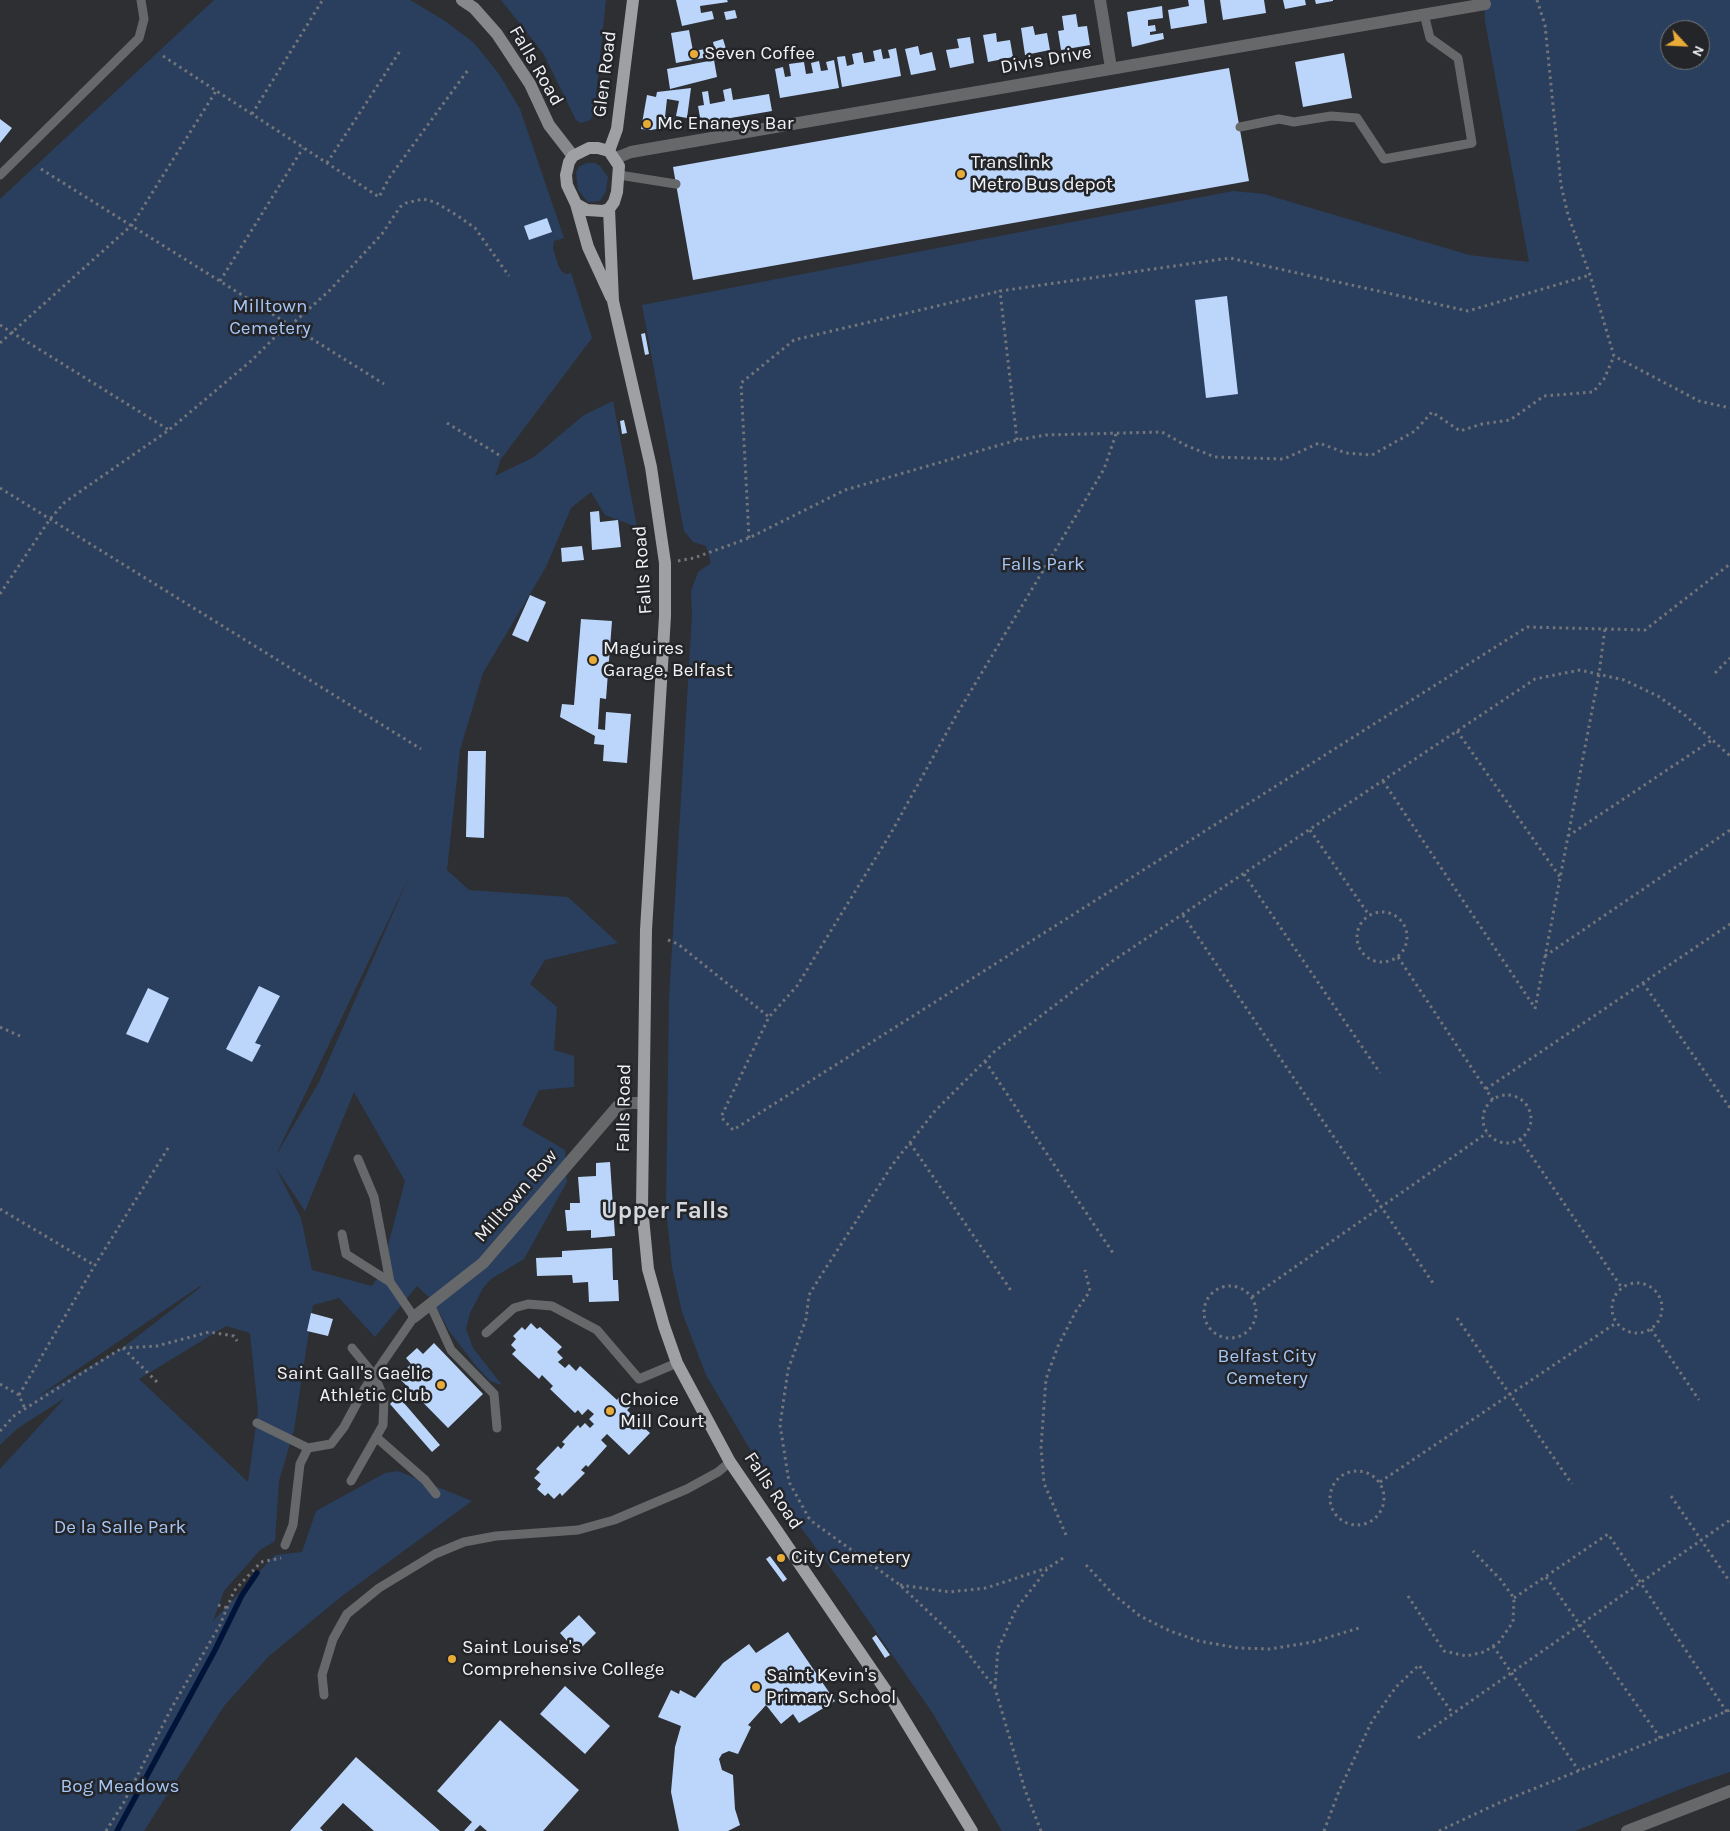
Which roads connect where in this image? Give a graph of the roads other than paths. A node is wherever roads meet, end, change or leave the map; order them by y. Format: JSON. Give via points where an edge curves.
{"nodes":[{"id":1,"x":141,"y":0,"type":"edge"},
{"id":2,"x":462,"y":0,"type":"edge"},
{"id":3,"x":632,"y":0,"type":"edge"},
{"id":4,"x":1100,"y":0,"type":"edge"},
{"id":5,"x":1484,"y":4,"type":"dead end"},
{"id":6,"x":1424,"y":14,"type":"junction"},
{"id":7,"x":1112,"y":68,"type":"junction"},
{"id":8,"x":1240,"y":127,"type":"dead end"},
{"id":9,"x":612,"y":155,"type":"junction"},
{"id":10,"x":573,"y":156,"type":"junction"},
{"id":11,"x":0,"y":175,"type":"edge"},
{"id":12,"x":619,"y":175,"type":"junction"},
{"id":13,"x":676,"y":184,"type":"dead end"},
{"id":14,"x":576,"y":204,"type":"junction"},
{"id":15,"x":609,"y":209,"type":"junction"},
{"id":16,"x":613,"y":301,"type":"junction"},
{"id":17,"x":643,"y":1103,"type":"junction"},
{"id":18,"x":358,"y":1159,"type":"dead end"},
{"id":19,"x":342,"y":1234,"type":"dead end"},
{"id":20,"x":390,"y":1282,"type":"junction"},
{"id":21,"x":430,"y":1304,"type":"junction"},
{"id":22,"x":414,"y":1317,"type":"junction"},
{"id":23,"x":486,"y":1333,"type":"dead end"},
{"id":24,"x":352,"y":1348,"type":"dead end"},
{"id":25,"x":677,"y":1363,"type":"junction"},
{"id":26,"x":374,"y":1375,"type":"junction"},
{"id":27,"x":257,"y":1423,"type":"dead end"},
{"id":28,"x":497,"y":1428,"type":"dead end"},
{"id":29,"x":376,"y":1437,"type":"junction"},
{"id":30,"x":308,"y":1448,"type":"junction"},
{"id":31,"x":730,"y":1462,"type":"junction"},
{"id":32,"x":351,"y":1481,"type":"dead end"},
{"id":33,"x":436,"y":1494,"type":"dead end"},
{"id":34,"x":285,"y":1545,"type":"road end"},
{"id":35,"x":324,"y":1695,"type":"dead end"},
{"id":36,"x":1730,"y":1792,"type":"edge"},
{"id":37,"x":972,"y":1831,"type":"edge"},
{"id":38,"x":1627,"y":1831,"type":"edge"}],
"edges":[{"from":1,"to":11,"type":"lane","via":[[144,19],[139,38]]},
{"from":2,"to":10,"type":"main road","name":"Falls Road","via":[[487,22],[506,47],[530,84],[549,125]]},
{"from":3,"to":9,"type":"main road","name":"Glen Road"},
{"from":4,"to":7,"type":"street"},
{"from":5,"to":6,"type":"street","name":"Divis Drive"},
{"from":6,"to":7,"type":"street","name":"Divis Drive"},
{"from":6,"to":8,"type":"lane","via":[[1430,38],[1458,58],[1472,143],[1384,159],[1357,118],[1330,116],[1294,122],[1279,119]]},
{"from":7,"to":9,"type":"street","name":"Divis Drive"},
{"from":9,"to":10,"type":"main road","via":[[598,148],[588,148]]},
{"from":9,"to":12,"type":"main road"},
{"from":10,"to":14,"type":"main road","via":[[566,175],[569,192]]},
{"from":12,"to":13,"type":"lane"},
{"from":12,"to":15,"type":"main road","via":[[617,192]]},
{"from":14,"to":15,"type":"main road","via":[[595,212]]},
{"from":14,"to":16,"type":"main road","name":"Falls Road","via":[[596,268]]},
{"from":15,"to":16,"type":"main road","name":"Falls Road"},
{"from":16,"to":17,"type":"main road","name":"Falls Road","via":[[651,467],[665,563],[665,616],[646,930]]},
{"from":17,"to":21,"type":"street","name":"Milltown Row","via":[[618,1106],[483,1263]]},
{"from":17,"to":25,"type":"main road","name":"Falls Road","via":[[645,1246],[653,1292]]},
{"from":18,"to":20,"type":"lane","via":[[374,1197]]},
{"from":19,"to":20,"type":"lane","via":[[346,1254]]},
{"from":20,"to":22,"type":"lane"},
{"from":21,"to":22,"type":"street","name":"Milltown Row"},
{"from":21,"to":28,"type":"lane","via":[[451,1350],[494,1394]]},
{"from":22,"to":26,"type":"lane"},
{"from":23,"to":25,"type":"lane","via":[[514,1308],[528,1304],[552,1306],[598,1330],[639,1379]]},
{"from":24,"to":26,"type":"lane"},
{"from":25,"to":31,"type":"main road","name":"Falls Road"},
{"from":26,"to":29,"type":"lane","via":[[384,1398],[382,1425]]},
{"from":26,"to":30,"type":"lane","via":[[331,1444]]},
{"from":27,"to":30,"type":"lane"},
{"from":29,"to":32,"type":"lane"},
{"from":29,"to":33,"type":"lane","via":[[425,1480]]},
{"from":30,"to":34,"type":"lane","via":[[300,1464],[293,1526]]},
{"from":31,"to":35,"type":"lane","via":[[687,1489],[614,1520],[578,1530],[496,1536],[464,1542],[435,1554],[379,1588],[347,1614],[333,1639],[322,1675]]},
{"from":31,"to":37,"type":"main road","name":"Falls Road","via":[[888,1693]]},
{"from":36,"to":38,"type":"street"}]}
